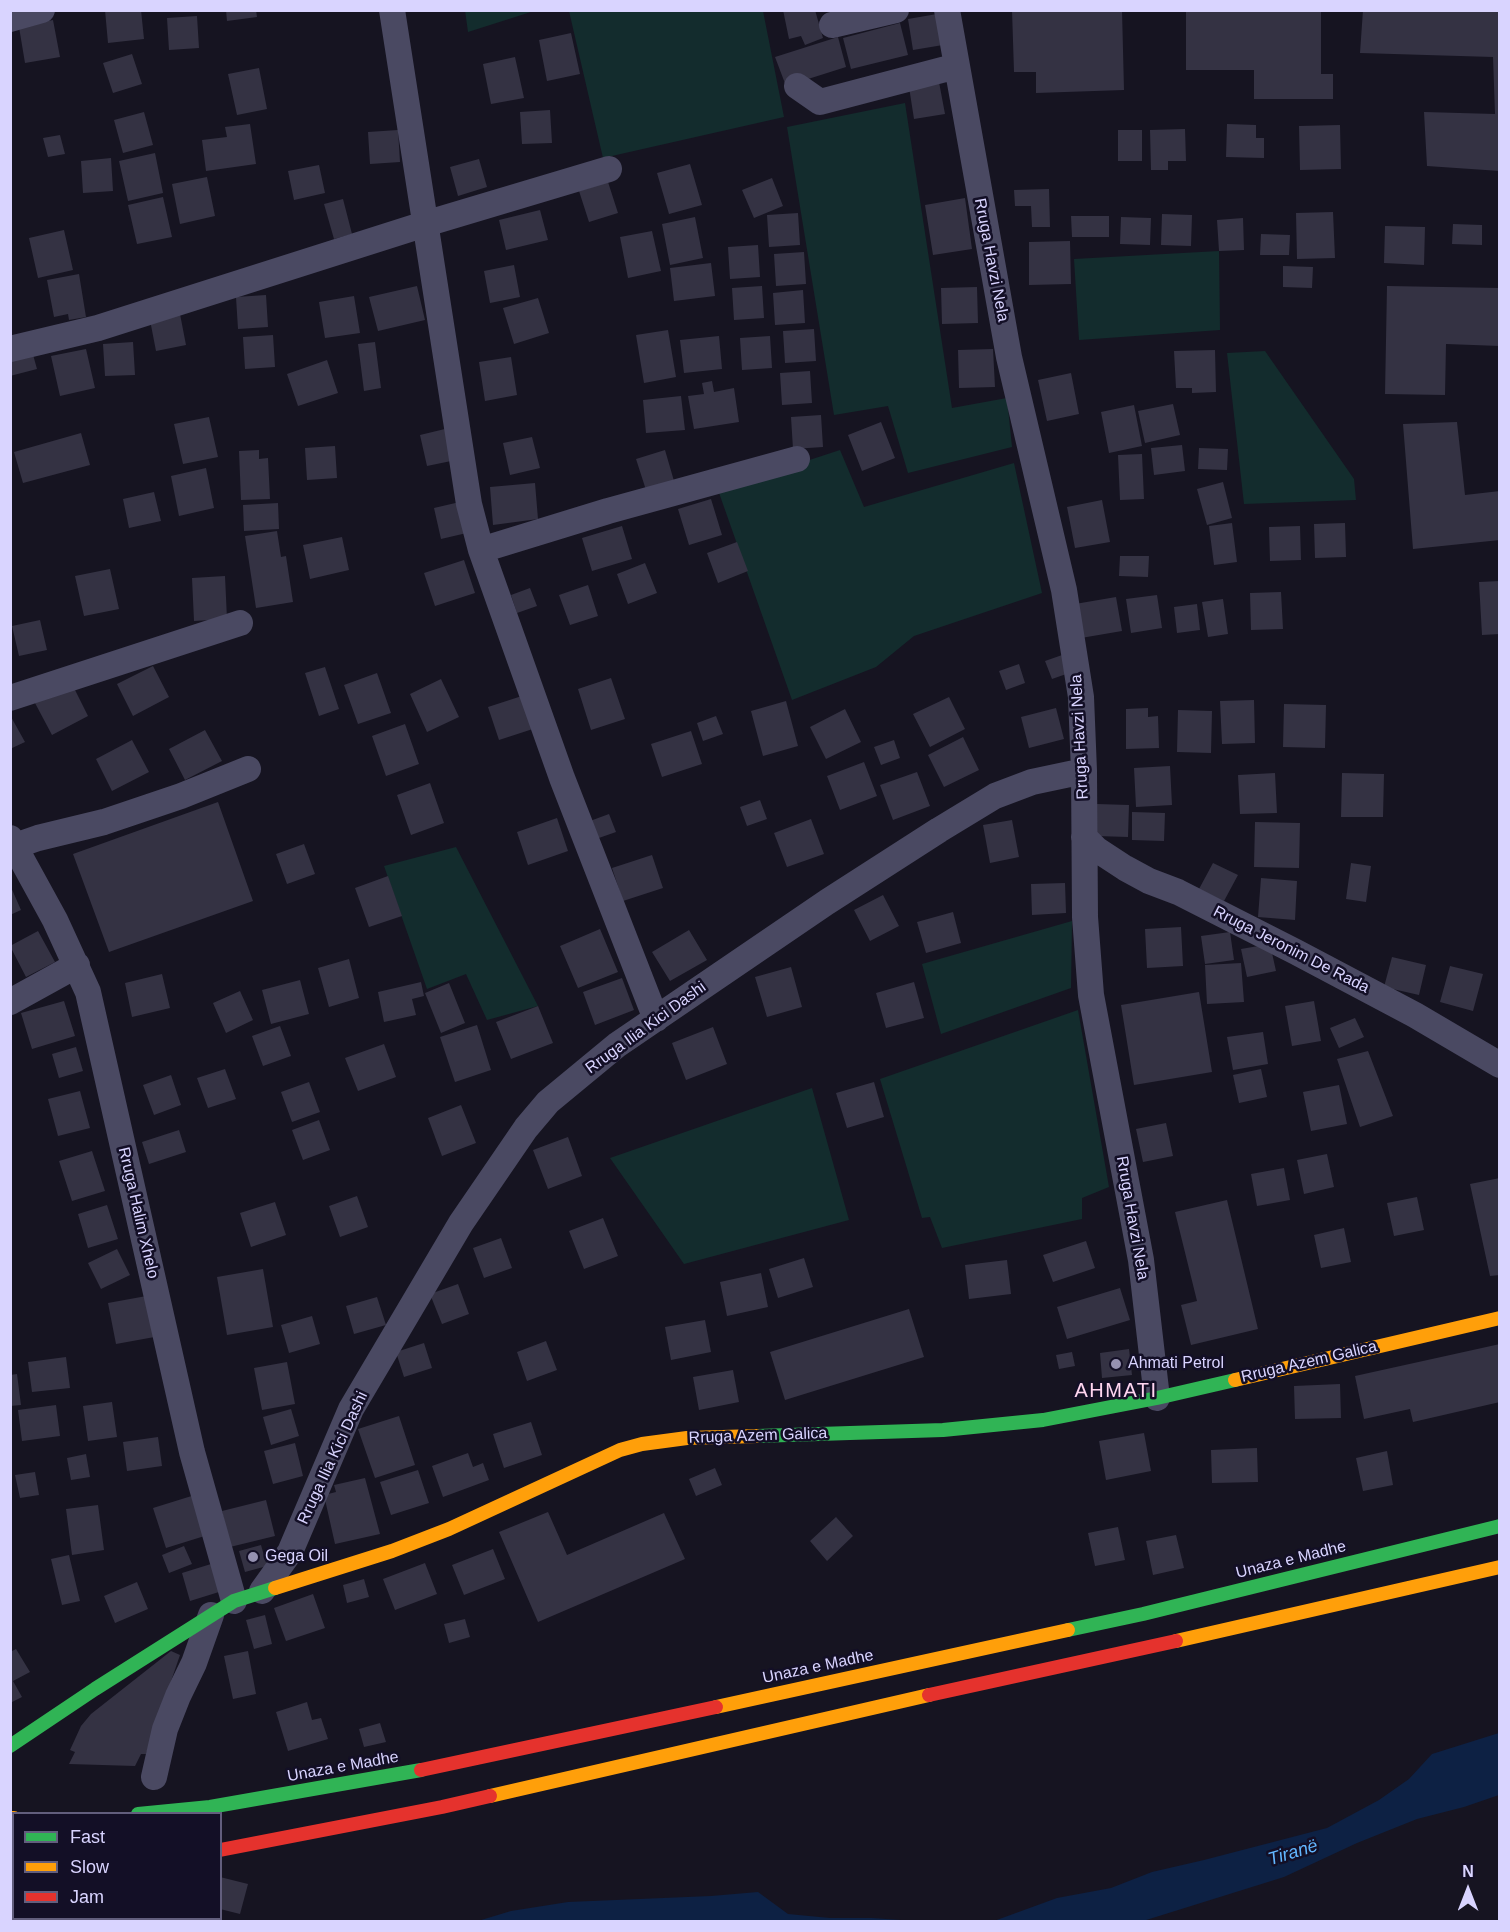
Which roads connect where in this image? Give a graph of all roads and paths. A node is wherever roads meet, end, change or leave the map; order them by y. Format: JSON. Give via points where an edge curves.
{"nodes":[{"id":1,"x":42,"y":10,"type":"edge"},
{"id":2,"x":392,"y":10,"type":"edge"},
{"id":3,"x":896,"y":10,"type":"edge"},
{"id":4,"x":947,"y":10,"type":"edge"},
{"id":5,"x":10,"y":19,"type":"edge"},
{"id":6,"x":832,"y":26,"type":"dead end"},
{"id":7,"x":957,"y":66,"type":"junction"},
{"id":8,"x":797,"y":86,"type":"dead end"},
{"id":9,"x":609,"y":169,"type":"dead end"},
{"id":10,"x":425,"y":224,"type":"junction"},
{"id":11,"x":10,"y":350,"type":"edge"},
{"id":12,"x":797,"y":459,"type":"dead end"},
{"id":13,"x":481,"y":550,"type":"junction"},
{"id":14,"x":240,"y":623,"type":"dead end"},
{"id":15,"x":10,"y":698,"type":"edge"},
{"id":16,"x":248,"y":769,"type":"dead end"},
{"id":17,"x":1084,"y":771,"type":"junction"},
{"id":18,"x":1084,"y":837,"type":"junction"},
{"id":19,"x":13,"y":842,"type":"edge"},
{"id":20,"x":77,"y":965,"type":"junction"},
{"id":21,"x":10,"y":1002,"type":"edge"},
{"id":22,"x":656,"y":1019,"type":"junction"},
{"id":23,"x":1500,"y":1065,"type":"edge"},
{"id":24,"x":1500,"y":1318,"type":"edge"},
{"id":25,"x":1157,"y":1398,"type":"junction"},
{"id":26,"x":1500,"y":1526,"type":"edge"},
{"id":27,"x":1419,"y":1532,"type":"dead end"},
{"id":28,"x":1500,"y":1566,"type":"edge"},
{"id":29,"x":1314,"y":1572,"type":"junction"},
{"id":30,"x":1488,"y":1584,"type":"dead end"},
{"id":31,"x":262,"y":1591,"type":"junction"},
{"id":32,"x":234,"y":1601,"type":"junction"},
{"id":33,"x":1323,"y":1608,"type":"junction"},
{"id":34,"x":211,"y":1616,"type":"junction"},
{"id":35,"x":10,"y":1746,"type":"edge"},
{"id":36,"x":154,"y":1777,"type":"dead end"},
{"id":37,"x":159,"y":1812,"type":"edge"},
{"id":38,"x":222,"y":1850,"type":"edge"}],
"edges":[{"from":1,"to":5,"type":"street"},
{"from":2,"to":10,"type":"street"},
{"from":3,"to":6,"type":"street"},
{"from":4,"to":7,"type":"street","name":"Rruga Havzi Nela"},
{"from":7,"to":8,"type":"street","via":[[820,102]]},
{"from":7,"to":17,"type":"street","name":"Rruga Havzi Nela","via":[[1009,357],[1064,590],[1081,697]]},
{"from":9,"to":10,"type":"street"},
{"from":10,"to":11,"type":"street","via":[[98,328]]},
{"from":10,"to":13,"type":"street","via":[[468,504]]},
{"from":12,"to":13,"type":"street"},
{"from":13,"to":22,"type":"street","via":[[562,778]]},
{"from":14,"to":15,"type":"street"},
{"from":16,"to":19,"type":"street","via":[[104,822]]},
{"from":17,"to":18,"type":"street","name":"Rruga Havzi Nela"},
{"from":17,"to":22,"type":"street","name":"Rruga Ilia Kici Dashi","via":[[1032,782],[995,796],[827,902]]},
{"from":18,"to":23,"type":"street","name":"Rruga Jeronim De Rada","via":[[1125,868],[1296,952]]},
{"from":18,"to":25,"type":"street","name":"Rruga Havzi Nela","via":[[1091,995],[1141,1260]]},
{"from":19,"to":20,"type":"street","name":"Rruga Halim Xhelo"},
{"from":20,"to":21,"type":"street"},
{"from":20,"to":32,"type":"street","name":"Rruga Halim Xhelo","via":[[88,992],[192,1452]]},
{"from":22,"to":31,"type":"street","name":"Rruga Ilia Kici Dashi","via":[[617,1045],[548,1102],[526,1128],[461,1223],[351,1409],[290,1552]]},
{"from":24,"to":25,"type":"main road","name":"Rruga Azem Galica"},
{"from":25,"to":31,"type":"main road","name":"Rruga Azem Galica","via":[[977,1428],[687,1438],[642,1444],[392,1551]]},
{"from":26,"to":29,"type":"main road","name":"Unaza e Madhe"},
{"from":27,"to":29,"type":"main road"},
{"from":28,"to":33,"type":"main road"},
{"from":29,"to":37,"type":"main road","name":"Unaza e Madhe","via":[[1143,1614],[433,1768],[210,1807]]},
{"from":30,"to":33,"type":"main road"},
{"from":31,"to":32,"type":"main road","name":"Rruga Azem Galica"},
{"from":32,"to":34,"type":"main road","name":"Rruga Azem Galica"},
{"from":33,"to":38,"type":"main road","via":[[442,1807]]},
{"from":34,"to":35,"type":"main road","name":"Rruga Azem Galica"},
{"from":34,"to":36,"type":"street","via":[[165,1729]]}]}
